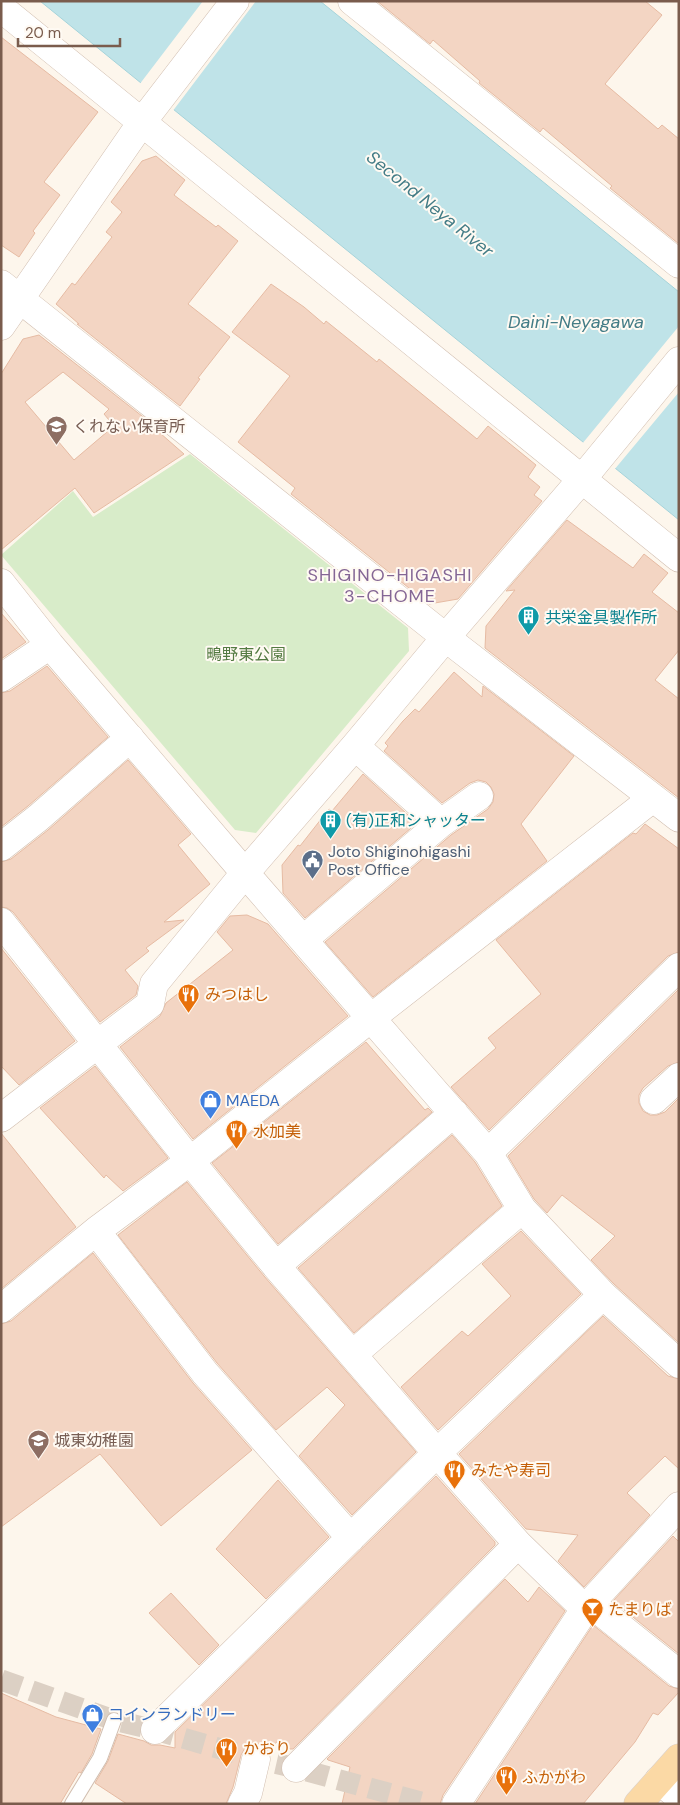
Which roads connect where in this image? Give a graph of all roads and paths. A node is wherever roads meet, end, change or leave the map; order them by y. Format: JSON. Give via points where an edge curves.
{"nodes":[{"id":1,"x":235,"y":1,"type":"edge"},
{"id":2,"x":352,"y":1,"type":"edge"},
{"id":3,"x":1,"y":8,"type":"edge"},
{"id":4,"x":149,"y":112,"type":"junction"},
{"id":5,"x":679,"y":264,"type":"edge"},
{"id":6,"x":10,"y":291,"type":"edge"},
{"id":7,"x":1,"y":326,"type":"edge"},
{"id":8,"x":679,"y":361,"type":"edge"},
{"id":9,"x":590,"y":470,"type":"junction"},
{"id":10,"x":679,"y":558,"type":"edge"},
{"id":11,"x":1,"y":583,"type":"edge"},
{"id":12,"x":446,"y":637,"type":"junction"},
{"id":13,"x":50,"y":644,"type":"junction"},
{"id":14,"x":1,"y":678,"type":"edge"},
{"id":15,"x":130,"y":738,"type":"junction"},
{"id":16,"x":356,"y":746,"type":"junction"},
{"id":17,"x":479,"y":796,"type":"dead end"},
{"id":18,"x":653,"y":798,"type":"junction"},
{"id":19,"x":679,"y":818,"type":"edge"},
{"id":20,"x":441,"y":823,"type":"junction"},
{"id":21,"x":1,"y":847,"type":"edge"},
{"id":22,"x":245,"y":873,"type":"junction"},
{"id":23,"x":1,"y":922,"type":"edge"},
{"id":24,"x":304,"y":939,"type":"junction"},
{"id":25,"x":679,"y":967,"type":"edge"},
{"id":26,"x":371,"y":1018,"type":"junction"},
{"id":27,"x":99,"y":1045,"type":"junction"},
{"id":28,"x":679,"y":1077,"type":"edge"},
{"id":29,"x":654,"y":1100,"type":"dead end"},
{"id":30,"x":454,"y":1113,"type":"junction"},
{"id":31,"x":1,"y":1118,"type":"edge"},
{"id":32,"x":488,"y":1153,"type":"junction"},
{"id":33,"x":190,"y":1161,"type":"junction"},
{"id":34,"x":522,"y":1209,"type":"junction"},
{"id":35,"x":96,"y":1231,"type":"junction"},
{"id":36,"x":276,"y":1266,"type":"junction"},
{"id":37,"x":603,"y":1295,"type":"junction"},
{"id":38,"x":1,"y":1309,"type":"edge"},
{"id":39,"x":352,"y":1354,"type":"junction"},
{"id":40,"x":676,"y":1354,"type":"edge"},
{"id":41,"x":437,"y":1454,"type":"junction"},
{"id":42,"x":679,"y":1506,"type":"edge"},
{"id":43,"x":351,"y":1538,"type":"junction"},
{"id":44,"x":518,"y":1544,"type":"junction"},
{"id":45,"x":587,"y":1606,"type":"junction"},
{"id":46,"x":679,"y":1674,"type":"edge"},
{"id":47,"x":114,"y":1720,"type":"dead end"},
{"id":48,"x":155,"y":1730,"type":"dead end"},
{"id":49,"x":256,"y":1758,"type":"dead end"},
{"id":50,"x":679,"y":1758,"type":"edge"},
{"id":51,"x":296,"y":1768,"type":"dead end"},
{"id":52,"x":669,"y":1789,"type":"edge"},
{"id":53,"x":72,"y":1804,"type":"edge"},
{"id":54,"x":242,"y":1804,"type":"edge"},
{"id":55,"x":456,"y":1804,"type":"edge"},
{"id":56,"x":638,"y":1804,"type":"edge"}],
"edges":[{"from":1,"to":4,"type":"street"},
{"from":2,"to":5,"type":"street"},
{"from":3,"to":4,"type":"street"},
{"from":4,"to":6,"type":"street"},
{"from":4,"to":9,"type":"street"},
{"from":6,"to":7,"type":"street"},
{"from":6,"to":12,"type":"street"},
{"from":8,"to":9,"type":"street"},
{"from":9,"to":10,"type":"street"},
{"from":9,"to":12,"type":"street"},
{"from":11,"to":13,"type":"street"},
{"from":12,"to":16,"type":"street"},
{"from":12,"to":18,"type":"street"},
{"from":13,"to":14,"type":"street"},
{"from":13,"to":15,"type":"street"},
{"from":15,"to":21,"type":"street"},
{"from":15,"to":22,"type":"street"},
{"from":16,"to":20,"type":"street"},
{"from":16,"to":22,"type":"street"},
{"from":17,"to":20,"type":"street"},
{"from":18,"to":19,"type":"street"},
{"from":18,"to":26,"type":"street"},
{"from":20,"to":24,"type":"street"},
{"from":22,"to":24,"type":"street"},
{"from":22,"to":27,"type":"street","via":[[154,984],[150,1004]]},
{"from":23,"to":27,"type":"street"},
{"from":24,"to":26,"type":"street"},
{"from":25,"to":32,"type":"street"},
{"from":26,"to":30,"type":"street"},
{"from":26,"to":33,"type":"street"},
{"from":27,"to":31,"type":"street"},
{"from":27,"to":33,"type":"street"},
{"from":28,"to":29,"type":"street"},
{"from":30,"to":32,"type":"street"},
{"from":30,"to":36,"type":"street"},
{"from":32,"to":34,"type":"street"},
{"from":33,"to":35,"type":"street"},
{"from":33,"to":36,"type":"street"},
{"from":34,"to":37,"type":"street"},
{"from":34,"to":39,"type":"street"},
{"from":35,"to":38,"type":"street"},
{"from":35,"to":43,"type":"street","via":[[205,1373]]},
{"from":36,"to":39,"type":"street"},
{"from":37,"to":40,"type":"street"},
{"from":37,"to":41,"type":"street"},
{"from":39,"to":41,"type":"street"},
{"from":41,"to":43,"type":"street"},
{"from":41,"to":44,"type":"street"},
{"from":42,"to":45,"type":"street"},
{"from":43,"to":48,"type":"street"},
{"from":44,"to":45,"type":"street"},
{"from":44,"to":51,"type":"street"},
{"from":45,"to":46,"type":"street"},
{"from":45,"to":55,"type":"street"},
{"from":47,"to":53,"type":"lane","via":[[100,1758]]},
{"from":49,"to":54,"type":"street"},
{"from":50,"to":52,"type":"main road"},
{"from":52,"to":56,"type":"main road"}]}
